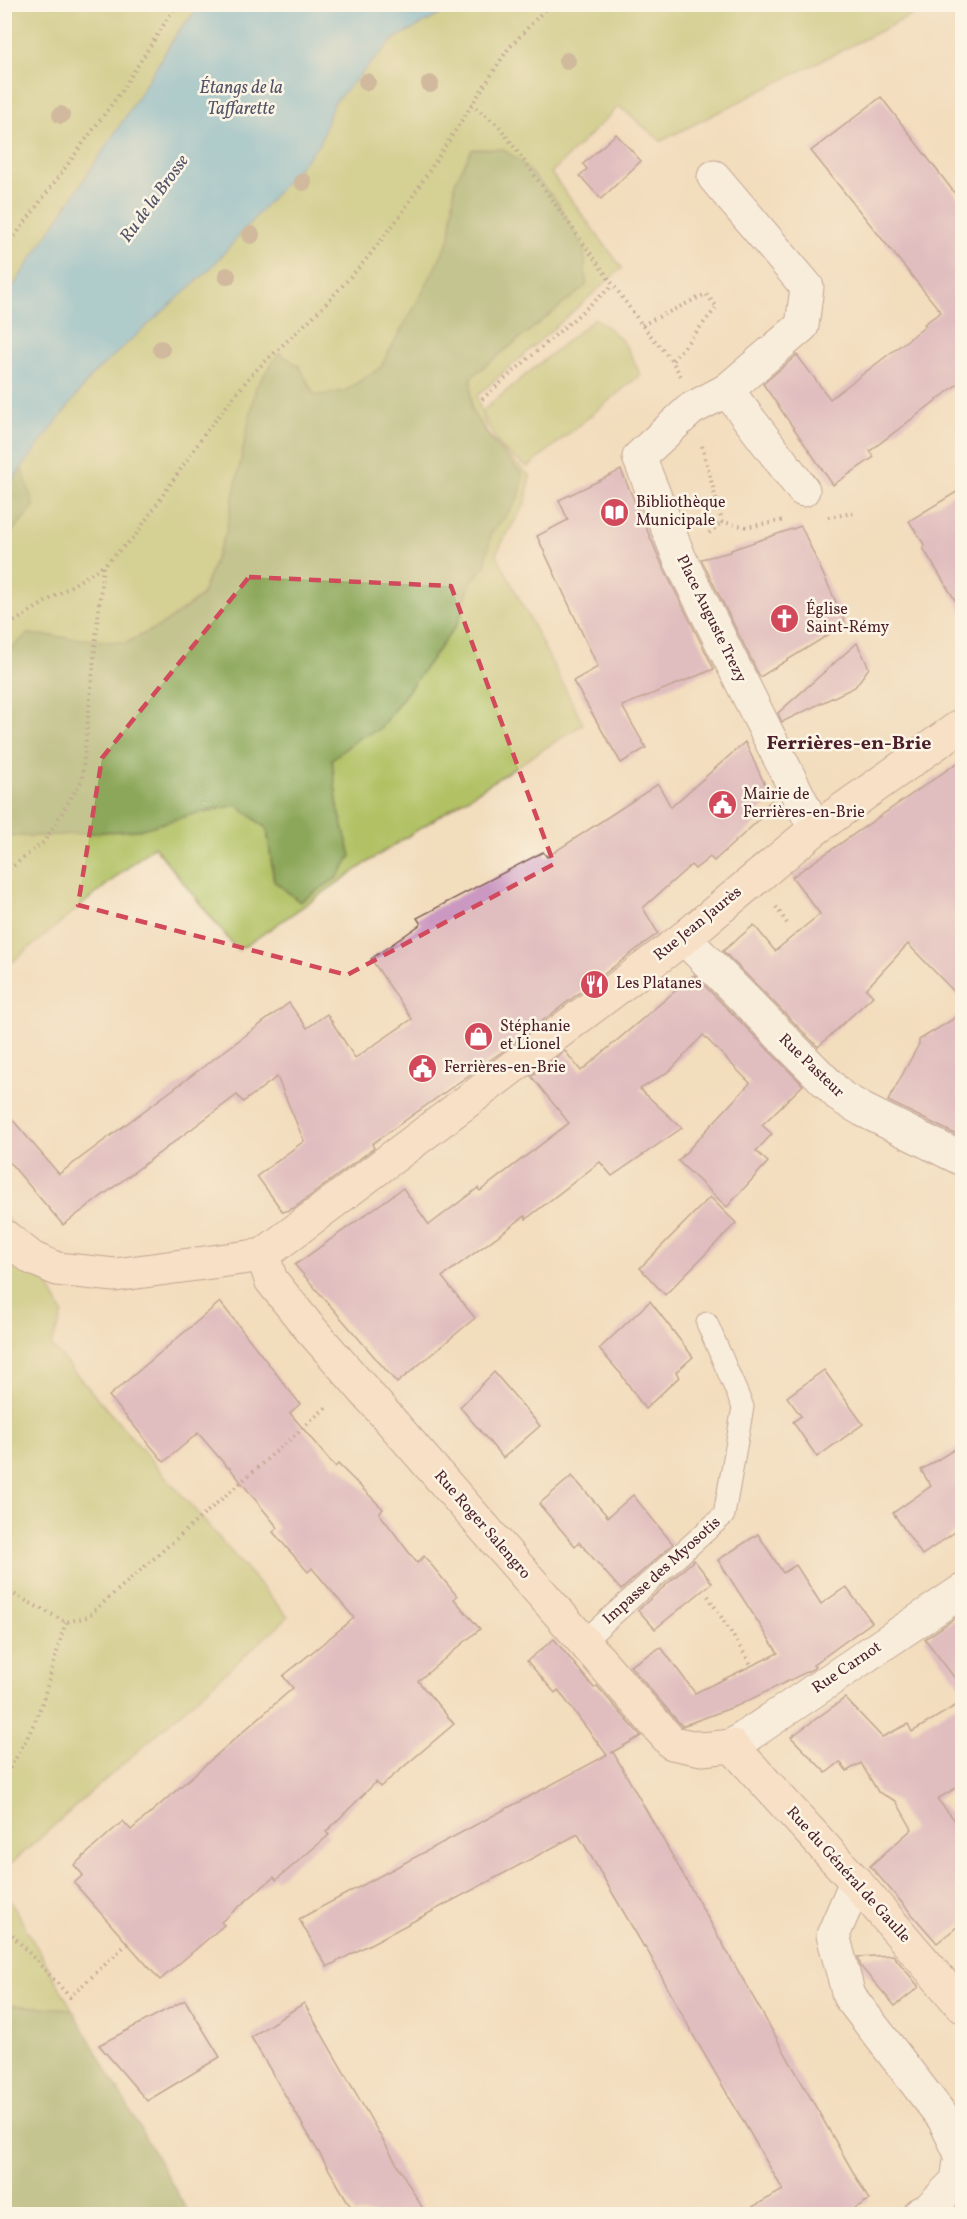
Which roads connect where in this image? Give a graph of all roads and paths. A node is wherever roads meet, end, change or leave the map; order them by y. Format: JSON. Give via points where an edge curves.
{"nodes":[{"id":1,"x":177,"y":4,"type":"edge"},
{"id":2,"x":550,"y":4,"type":"edge"},
{"id":3,"x":471,"y":104,"type":"junction"},
{"id":4,"x":714,"y":177,"type":"dead end"},
{"id":5,"x":4,"y":251,"type":"edge"},
{"id":6,"x":614,"y":285,"type":"junction"},
{"id":7,"x":642,"y":324,"type":"junction"},
{"id":8,"x":672,"y":362,"type":"junction"},
{"id":9,"x":678,"y":370,"type":"dead end"},
{"id":10,"x":727,"y":390,"type":"junction"},
{"id":11,"x":482,"y":399,"type":"dead end"},
{"id":12,"x":692,"y":408,"type":"junction"},
{"id":13,"x":798,"y":505,"type":"joint"},
{"id":14,"x":854,"y":513,"type":"dead end"},
{"id":15,"x":823,"y":518,"type":"dead end"},
{"id":16,"x":103,"y":566,"type":"junction"},
{"id":17,"x":4,"y":628,"type":"edge"},
{"id":18,"x":963,"y":725,"type":"edge"},
{"id":19,"x":815,"y":828,"type":"junction"},
{"id":20,"x":4,"y":873,"type":"edge"},
{"id":21,"x":684,"y":938,"type":"junction"},
{"id":22,"x":963,"y":1159,"type":"edge"},
{"id":23,"x":4,"y":1236,"type":"edge"},
{"id":24,"x":263,"y":1255,"type":"junction"},
{"id":25,"x":707,"y":1323,"type":"dead end"},
{"id":26,"x":334,"y":1401,"type":"dead end"},
{"id":27,"x":4,"y":1589,"type":"edge"},
{"id":28,"x":963,"y":1591,"type":"edge"},
{"id":29,"x":708,"y":1596,"type":"dead end"},
{"id":30,"x":66,"y":1622,"type":"junction"},
{"id":31,"x":584,"y":1641,"type":"junction"},
{"id":32,"x":752,"y":1666,"type":"dead end"},
{"id":33,"x":732,"y":1746,"type":"junction"},
{"id":34,"x":4,"y":1779,"type":"edge"},
{"id":35,"x":856,"y":1882,"type":"junction"},
{"id":36,"x":4,"y":1926,"type":"edge"},
{"id":37,"x":128,"y":1943,"type":"dead end"},
{"id":38,"x":963,"y":2006,"type":"edge"},
{"id":39,"x":920,"y":2214,"type":"edge"}],
"edges":[{"from":1,"to":5,"type":"path","via":[[120,93]]},
{"from":2,"to":3,"type":"path","via":[[508,49]]},
{"from":3,"to":6,"type":"path","via":[[499,126]]},
{"from":3,"to":16,"type":"path","via":[[400,216],[364,262],[252,374],[206,432],[135,536]]},
{"from":4,"to":10,"type":"street","name":"Place Auguste Trezy","via":[[807,287],[802,326]]},
{"from":6,"to":7,"type":"path"},
{"from":6,"to":11,"type":"path"},
{"from":7,"to":8,"type":"path"},
{"from":7,"to":8,"type":"path","via":[[706,294],[717,307]]},
{"from":8,"to":9,"type":"path"},
{"from":10,"to":12,"type":"street","name":"Place Auguste Trezy"},
{"from":10,"to":13,"type":"street"},
{"from":12,"to":13,"type":"path","via":[[722,522],[747,527]]},
{"from":12,"to":19,"type":"street","name":"Place Auguste Trezy","via":[[639,457],[680,559]]},
{"from":14,"to":15,"type":"path"},
{"from":16,"to":17,"type":"path"},
{"from":16,"to":20,"type":"path","via":[[82,780],[44,842]]},
{"from":18,"to":19,"type":"main road","name":"Rue Jean Jaurès"},
{"from":19,"to":21,"type":"main road","name":"Rue Jean Jaurès"},
{"from":21,"to":22,"type":"street","name":"Rue Pasteur","via":[[842,1097]]},
{"from":21,"to":24,"type":"main road","name":"Rue Jean Jaurès"},
{"from":23,"to":24,"type":"main road","via":[[32,1258],[57,1269],[115,1275]]},
{"from":24,"to":31,"type":"main road","name":"Rue Roger Salengro","via":[[272,1280],[307,1325]]},
{"from":25,"to":31,"type":"lane","name":"Impasse des Myosotis","via":[[743,1407],[724,1515]]},
{"from":26,"to":30,"type":"path","via":[[87,1617]]},
{"from":27,"to":30,"type":"path"},
{"from":28,"to":33,"type":"street","name":"Rue Carnot"},
{"from":29,"to":32,"type":"path"},
{"from":30,"to":34,"type":"path","via":[[42,1703]]},
{"from":31,"to":33,"type":"main road","name":"Rue Roger Salengro","via":[[672,1743],[702,1749]]},
{"from":33,"to":35,"type":"main road","name":"Rue du Général de Gaulle"},
{"from":35,"to":38,"type":"main road","name":"Rue du Général de Gaulle"},
{"from":35,"to":39,"type":"street","via":[[833,1935],[849,1996],[944,2119],[962,2154],[957,2181]]},
{"from":36,"to":37,"type":"path","via":[[70,1997]]}]}
